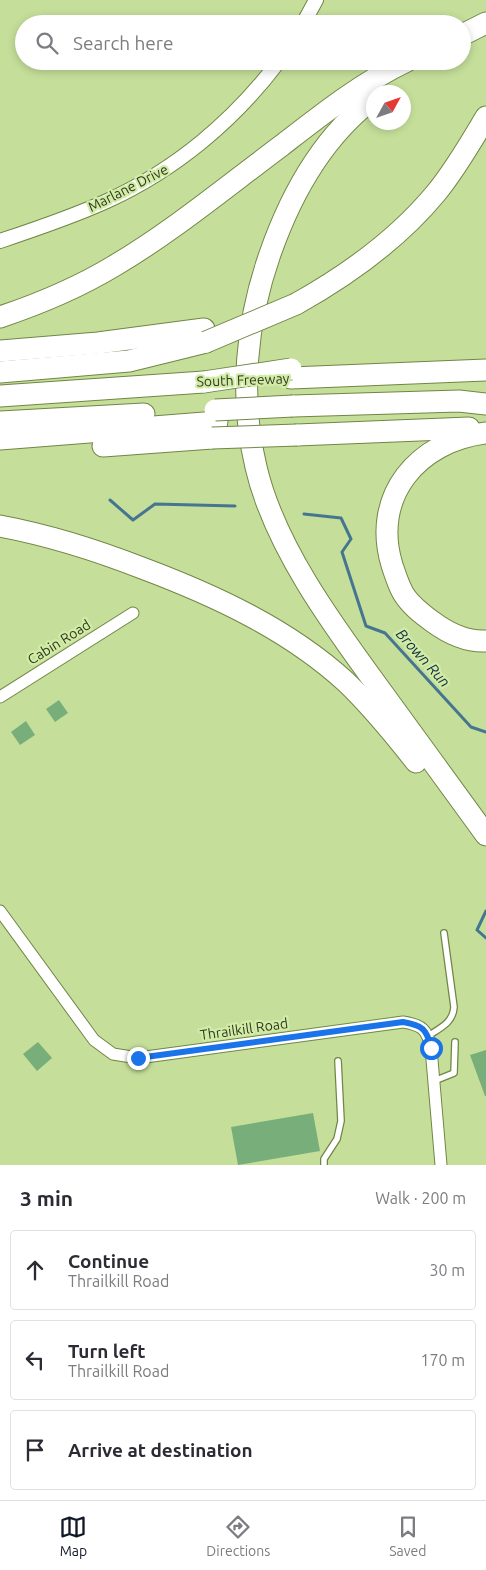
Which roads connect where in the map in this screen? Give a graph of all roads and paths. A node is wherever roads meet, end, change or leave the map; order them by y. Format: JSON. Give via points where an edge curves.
{"nodes":[{"id":1,"x":316,"y":0,"type":"edge"},
{"id":2,"x":308,"y":15,"type":"edge"},
{"id":3,"x":486,"y":23,"type":"edge"},
{"id":4,"x":471,"y":30,"type":"edge"},
{"id":5,"x":271,"y":70,"type":"edge"},
{"id":6,"x":392,"y":70,"type":"edge"},
{"id":7,"x":411,"y":70,"type":"edge"},
{"id":8,"x":390,"y":85,"type":"edge"},
{"id":9,"x":366,"y":105,"type":"edge"},
{"id":10,"x":486,"y":116,"type":"edge"},
{"id":11,"x":0,"y":241,"type":"edge"},
{"id":12,"x":0,"y":317,"type":"edge"},
{"id":13,"x":205,"y":335,"type":"junction"},
{"id":14,"x":0,"y":351,"type":"edge"},
{"id":15,"x":486,"y":357,"type":"edge"},
{"id":16,"x":486,"y":370,"type":"edge"},
{"id":17,"x":0,"y":372,"type":"edge"},
{"id":18,"x":291,"y":374,"type":"junction"},
{"id":19,"x":0,"y":396,"type":"edge"},
{"id":20,"x":486,"y":406,"type":"edge"},
{"id":21,"x":295,"y":420,"type":"junction"},
{"id":22,"x":0,"y":422,"type":"edge"},
{"id":23,"x":215,"y":423,"type":"junction"},
{"id":24,"x":486,"y":427,"type":"edge"},
{"id":25,"x":486,"y":433,"type":"edge"},
{"id":26,"x":0,"y":439,"type":"edge"},
{"id":27,"x":0,"y":453,"type":"edge"},
{"id":28,"x":0,"y":526,"type":"edge"},
{"id":29,"x":133,"y":613,"type":"dead end"},
{"id":30,"x":486,"y":641,"type":"edge"},
{"id":31,"x":0,"y":697,"type":"edge"},
{"id":32,"x":486,"y":836,"type":"edge"},
{"id":33,"x":486,"y":851,"type":"edge"},
{"id":34,"x":0,"y":911,"type":"edge"},
{"id":35,"x":444,"y":933,"type":"dead end"},
{"id":36,"x":428,"y":1036,"type":"junction"},
{"id":37,"x":455,"y":1042,"type":"dead end"},
{"id":38,"x":338,"y":1062,"type":"dead end"},
{"id":39,"x":434,"y":1081,"type":"junction"},
{"id":40,"x":324,"y":1165,"type":"edge"},
{"id":41,"x":441,"y":1165,"type":"edge"}],
"edges":[{"from":1,"to":2,"type":"street"},
{"from":3,"to":4,"type":"highway"},
{"from":5,"to":11,"type":"street","name":"Marlane Drive","via":[[214,132],[147,181],[106,201]]},
{"from":6,"to":12,"type":"highway","via":[[356,91],[171,229],[114,266],[57,296]]},
{"from":7,"to":8,"type":"highway"},
{"from":9,"to":32,"type":"highway","via":[[326,145],[312,165],[278,229],[261,279],[251,325],[246,377],[248,419],[256,468],[274,521],[306,581],[348,645]]},
{"from":10,"to":13,"type":"highway","bridge":true,"via":[[436,192],[370,256],[296,304]]},
{"from":13,"to":14,"type":"highway"},
{"from":13,"to":17,"type":"highway","via":[[129,361]]},
{"from":15,"to":18,"type":"highway"},
{"from":16,"to":18,"type":"highway","name":"South Freeway"},
{"from":18,"to":19,"type":"highway","name":"South Freeway","bridge":true},
{"from":20,"to":21,"type":"highway","name":"South Freeway","via":[[459,402]]},
{"from":21,"to":23,"type":"highway","name":"South Freeway","bridge":true},
{"from":21,"to":23,"type":"highway","bridge":true},
{"from":21,"to":24,"type":"highway"},
{"from":22,"to":23,"type":"highway","name":"South Freeway"},
{"from":23,"to":26,"type":"highway"},
{"from":23,"to":27,"type":"highway"},
{"from":25,"to":30,"type":"highway","via":[[458,438],[420,461],[402,481],[386,523],[388,552],[396,579],[413,605],[454,634]]},
{"from":28,"to":33,"type":"highway","via":[[35,532],[192,586],[271,627],[308,651],[372,709]]},
{"from":29,"to":31,"type":"street","name":"Cabin Road"},
{"from":34,"to":36,"type":"street","name":"Thrailkill Road","via":[[94,1040],[113,1054],[138,1058],[403,1022],[419,1026]]},
{"from":35,"to":36,"type":"lane","via":[[453,1015]]},
{"from":36,"to":39,"type":"street"},
{"from":37,"to":39,"type":"lane","via":[[454,1073]]},
{"from":38,"to":40,"type":"lane","via":[[341,1121]]},
{"from":39,"to":41,"type":"street"}]}
